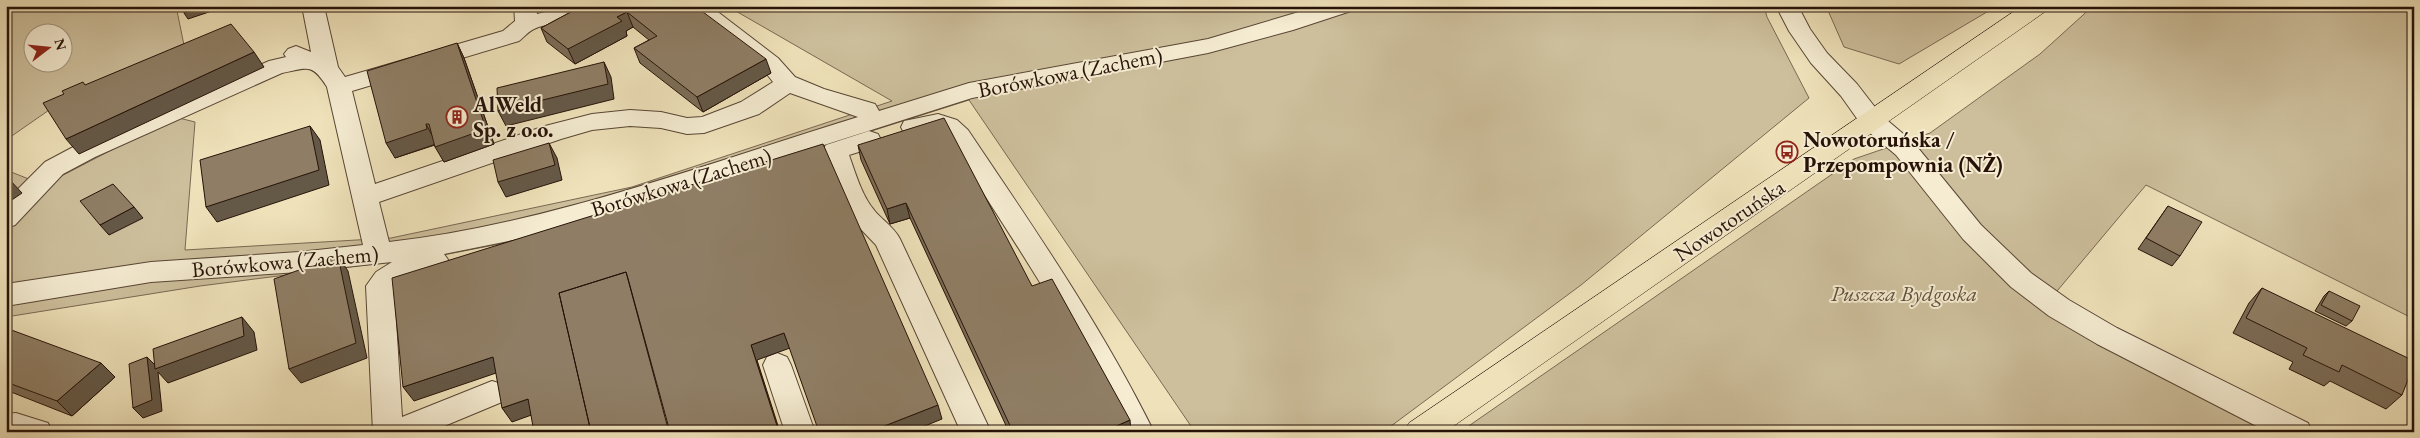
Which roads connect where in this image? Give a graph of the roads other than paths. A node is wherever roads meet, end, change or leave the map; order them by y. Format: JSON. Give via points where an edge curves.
{"nodes":[{"id":1,"x":313,"y":6,"type":"edge"},
{"id":2,"x":589,"y":6,"type":"edge"},
{"id":3,"x":695,"y":6,"type":"edge"},
{"id":4,"x":1343,"y":6,"type":"edge"},
{"id":5,"x":1787,"y":6,"type":"edge"},
{"id":6,"x":2038,"y":6,"type":"edge"},
{"id":7,"x":526,"y":14,"type":"edge"},
{"id":8,"x":267,"y":59,"type":"dead end"},
{"id":9,"x":319,"y":64,"type":"junction"},
{"id":10,"x":787,"y":83,"type":"junction"},
{"id":11,"x":339,"y":87,"type":"junction"},
{"id":12,"x":1872,"y":121,"type":"junction"},
{"id":13,"x":873,"y":122,"type":"junction"},
{"id":14,"x":835,"y":151,"type":"junction"},
{"id":15,"x":365,"y":197,"type":"junction"},
{"id":16,"x":6,"y":218,"type":"edge"},
{"id":17,"x":378,"y":253,"type":"junction"},
{"id":18,"x":6,"y":295,"type":"edge"},
{"id":19,"x":777,"y":365,"type":"dead end"},
{"id":20,"x":492,"y":394,"type":"dead end"},
{"id":21,"x":6,"y":428,"type":"edge"},
{"id":22,"x":968,"y":429,"type":"edge"},
{"id":23,"x":37,"y":432,"type":"edge"},
{"id":24,"x":388,"y":432,"type":"edge"},
{"id":25,"x":394,"y":432,"type":"edge"},
{"id":26,"x":800,"y":432,"type":"edge"},
{"id":27,"x":1139,"y":432,"type":"edge"},
{"id":28,"x":1420,"y":432,"type":"edge"},
{"id":29,"x":2297,"y":432,"type":"edge"}],
"edges":[{"from":1,"to":9,"type":"street"},
{"from":2,"to":7,"type":"street","via":[[578,12]]},
{"from":3,"to":10,"type":"street","via":[[770,62]]},
{"from":4,"to":13,"type":"street","name":"Borówkowa (Zachem)","via":[[1208,46],[969,91]]},
{"from":5,"to":12,"type":"street","via":[[1819,58]]},
{"from":6,"to":12,"type":"main road","name":"Nowotoruńska"},
{"from":7,"to":11,"type":"street","via":[[511,36]]},
{"from":8,"to":9,"type":"street","via":[[276,54],[296,54]]},
{"from":9,"to":11,"type":"street"},
{"from":9,"to":16,"type":"street","via":[[277,66],[78,155],[54,168]]},
{"from":10,"to":13,"type":"street","via":[[866,110]]},
{"from":10,"to":15,"type":"street","via":[[774,95],[750,108],[704,125],[687,126],[630,118],[592,122]]},
{"from":11,"to":15,"type":"street"},
{"from":12,"to":28,"type":"main road","name":"Nowotoruńska"},
{"from":12,"to":29,"type":"street","via":[[1905,149],[1972,232],[2039,294],[2107,336]]},
{"from":13,"to":17,"type":"street","name":"Borówkowa (Zachem)","via":[[548,223],[423,248]]},
{"from":14,"to":22,"type":"street","via":[[862,214],[887,238]]},
{"from":14,"to":24,"type":"street","via":[[675,203],[532,244],[408,265],[386,276],[380,286]]},
{"from":14,"to":27,"type":"street","via":[[926,124],[940,121],[949,124],[1060,289],[1104,363]]},
{"from":15,"to":17,"type":"street"},
{"from":17,"to":18,"type":"street","name":"Borówkowa (Zachem)","via":[[151,272]]},
{"from":19,"to":26,"type":"street"},
{"from":20,"to":25,"type":"street"},
{"from":21,"to":23,"type":"street","via":[[16,426]]}]}
